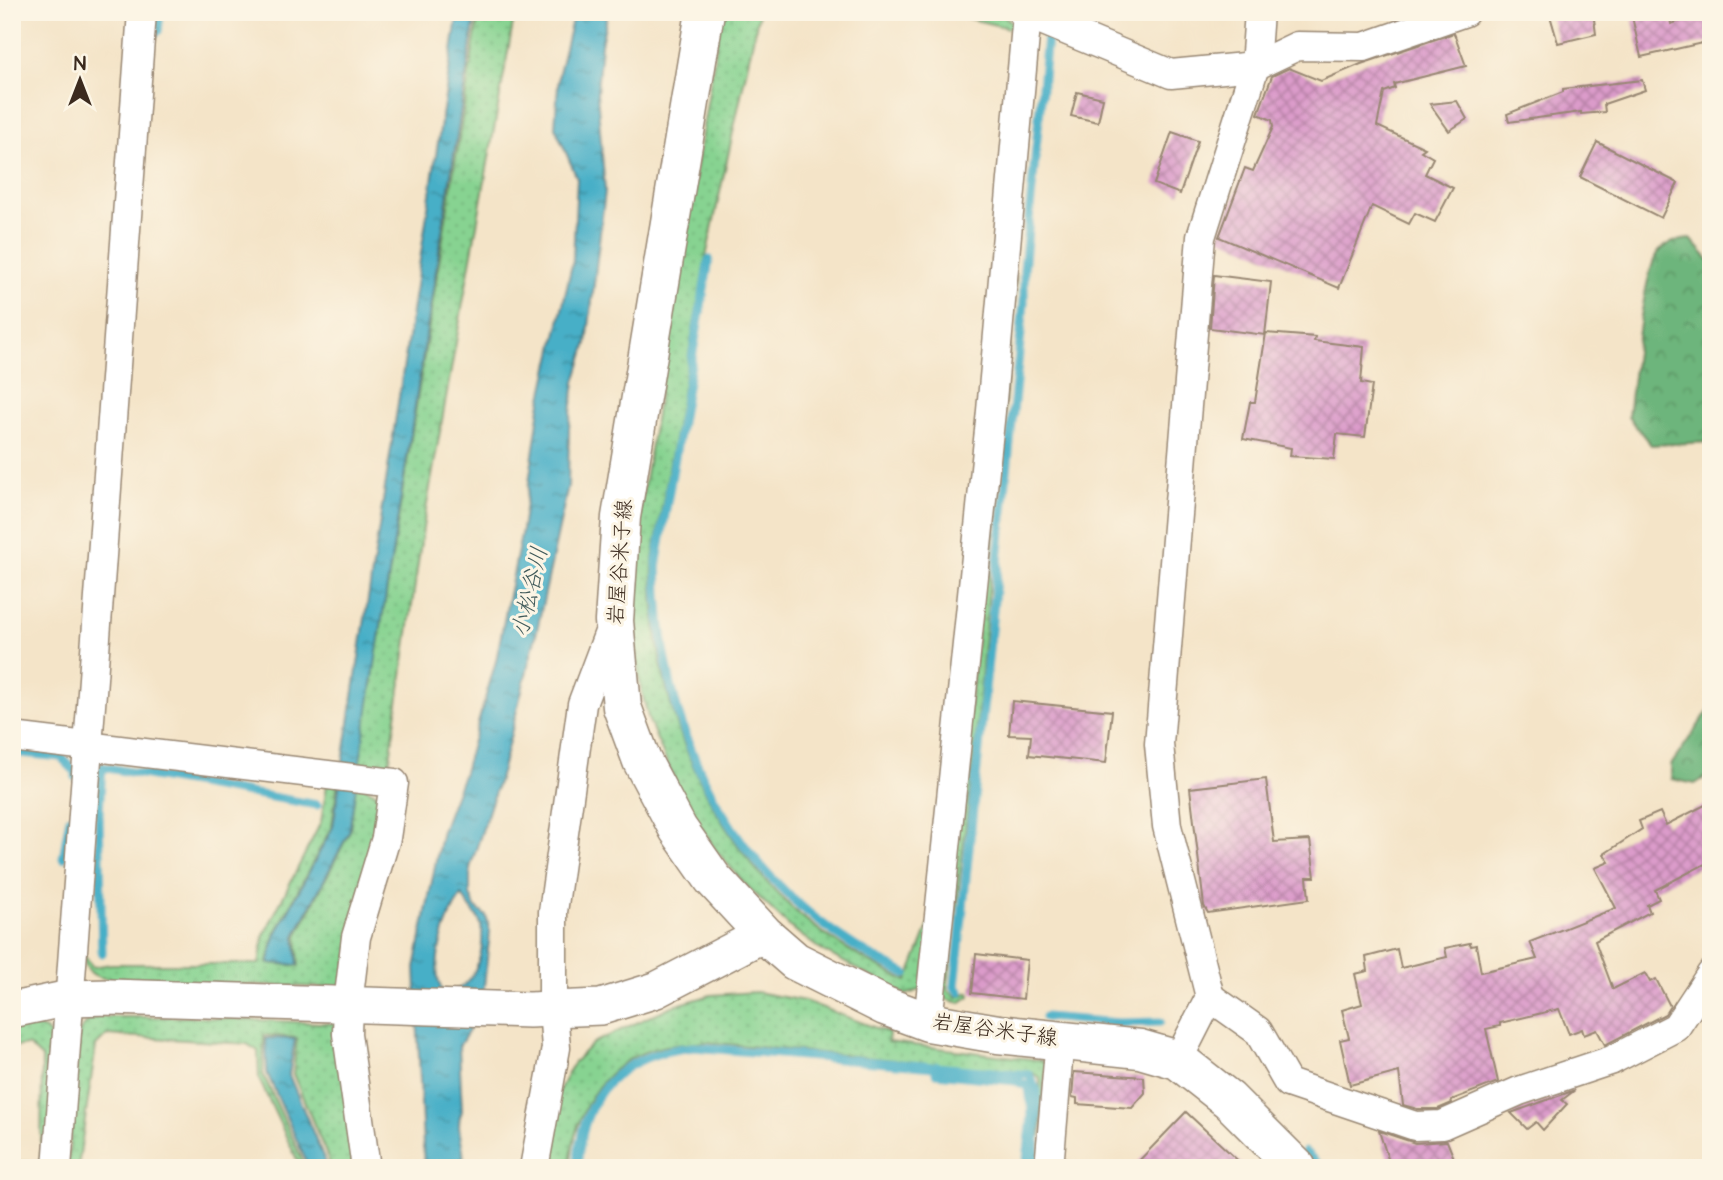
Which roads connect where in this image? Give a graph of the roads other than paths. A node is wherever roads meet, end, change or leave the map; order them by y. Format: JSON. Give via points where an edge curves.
{"nodes":[{"id":1,"x":142,"y":12,"type":"edge"},
{"id":2,"x":705,"y":12,"type":"edge"},
{"id":3,"x":1259,"y":12,"type":"edge"},
{"id":4,"x":1465,"y":12,"type":"edge"},
{"id":5,"x":1028,"y":15,"type":"edge"},
{"id":6,"x":1255,"y":66,"type":"junction"},
{"id":7,"x":614,"y":621,"type":"junction"},
{"id":8,"x":12,"y":737,"type":"edge"},
{"id":9,"x":90,"y":745,"type":"junction"},
{"id":10,"x":764,"y":934,"type":"junction"},
{"id":11,"x":1711,"y":974,"type":"edge"},
{"id":12,"x":1210,"y":997,"type":"junction"},
{"id":13,"x":69,"y":998,"type":"junction"},
{"id":14,"x":360,"y":1005,"type":"junction"},
{"id":15,"x":12,"y":1010,"type":"edge"},
{"id":16,"x":541,"y":1010,"type":"junction"},
{"id":17,"x":928,"y":1022,"type":"junction"},
{"id":18,"x":1060,"y":1038,"type":"junction"},
{"id":19,"x":1178,"y":1060,"type":"junction"},
{"id":20,"x":57,"y":1168,"type":"edge"},
{"id":21,"x":366,"y":1168,"type":"edge"},
{"id":22,"x":534,"y":1168,"type":"edge"},
{"id":23,"x":1049,"y":1168,"type":"edge"},
{"id":24,"x":1297,"y":1168,"type":"edge"}],
"edges":[{"from":1,"to":9,"type":"street"},
{"from":2,"to":7,"type":"main road","name":"岩屋谷米子線","via":[[621,517]]},
{"from":3,"to":6,"type":"street"},
{"from":4,"to":6,"type":"street","via":[[1364,47],[1297,46]]},
{"from":5,"to":6,"type":"street","via":[[1171,74]]},
{"from":5,"to":17,"type":"street"},
{"from":6,"to":12,"type":"street","via":[[1201,237],[1159,744],[1167,826]]},
{"from":7,"to":10,"type":"main road","name":"岩屋谷米子線","via":[[622,707],[642,761],[678,829],[706,869]]},
{"from":7,"to":16,"type":"street","via":[[582,705]]},
{"from":8,"to":9,"type":"street"},
{"from":9,"to":13,"type":"street"},
{"from":9,"to":14,"type":"street","via":[[394,783],[386,838],[356,937]]},
{"from":10,"to":16,"type":"street","via":[[656,990],[601,1007]]},
{"from":10,"to":17,"type":"main road","name":"岩屋谷米子線","via":[[795,961]]},
{"from":11,"to":12,"type":"street","via":[[1676,1027],[1612,1060],[1518,1091],[1443,1125],[1415,1126],[1288,1083],[1258,1031]]},
{"from":12,"to":19,"type":"street"},
{"from":13,"to":14,"type":"street"},
{"from":13,"to":15,"type":"street"},
{"from":13,"to":20,"type":"street"},
{"from":14,"to":16,"type":"street"},
{"from":14,"to":21,"type":"street","via":[[347,1034]]},
{"from":16,"to":22,"type":"street","via":[[556,1048]]},
{"from":17,"to":18,"type":"main road","name":"岩屋谷米子線"},
{"from":18,"to":19,"type":"main road","name":"岩屋谷米子線","via":[[1140,1049]]},
{"from":18,"to":23,"type":"street"},
{"from":19,"to":24,"type":"main road","name":"岩屋谷米子線","via":[[1229,1100]]}]}
